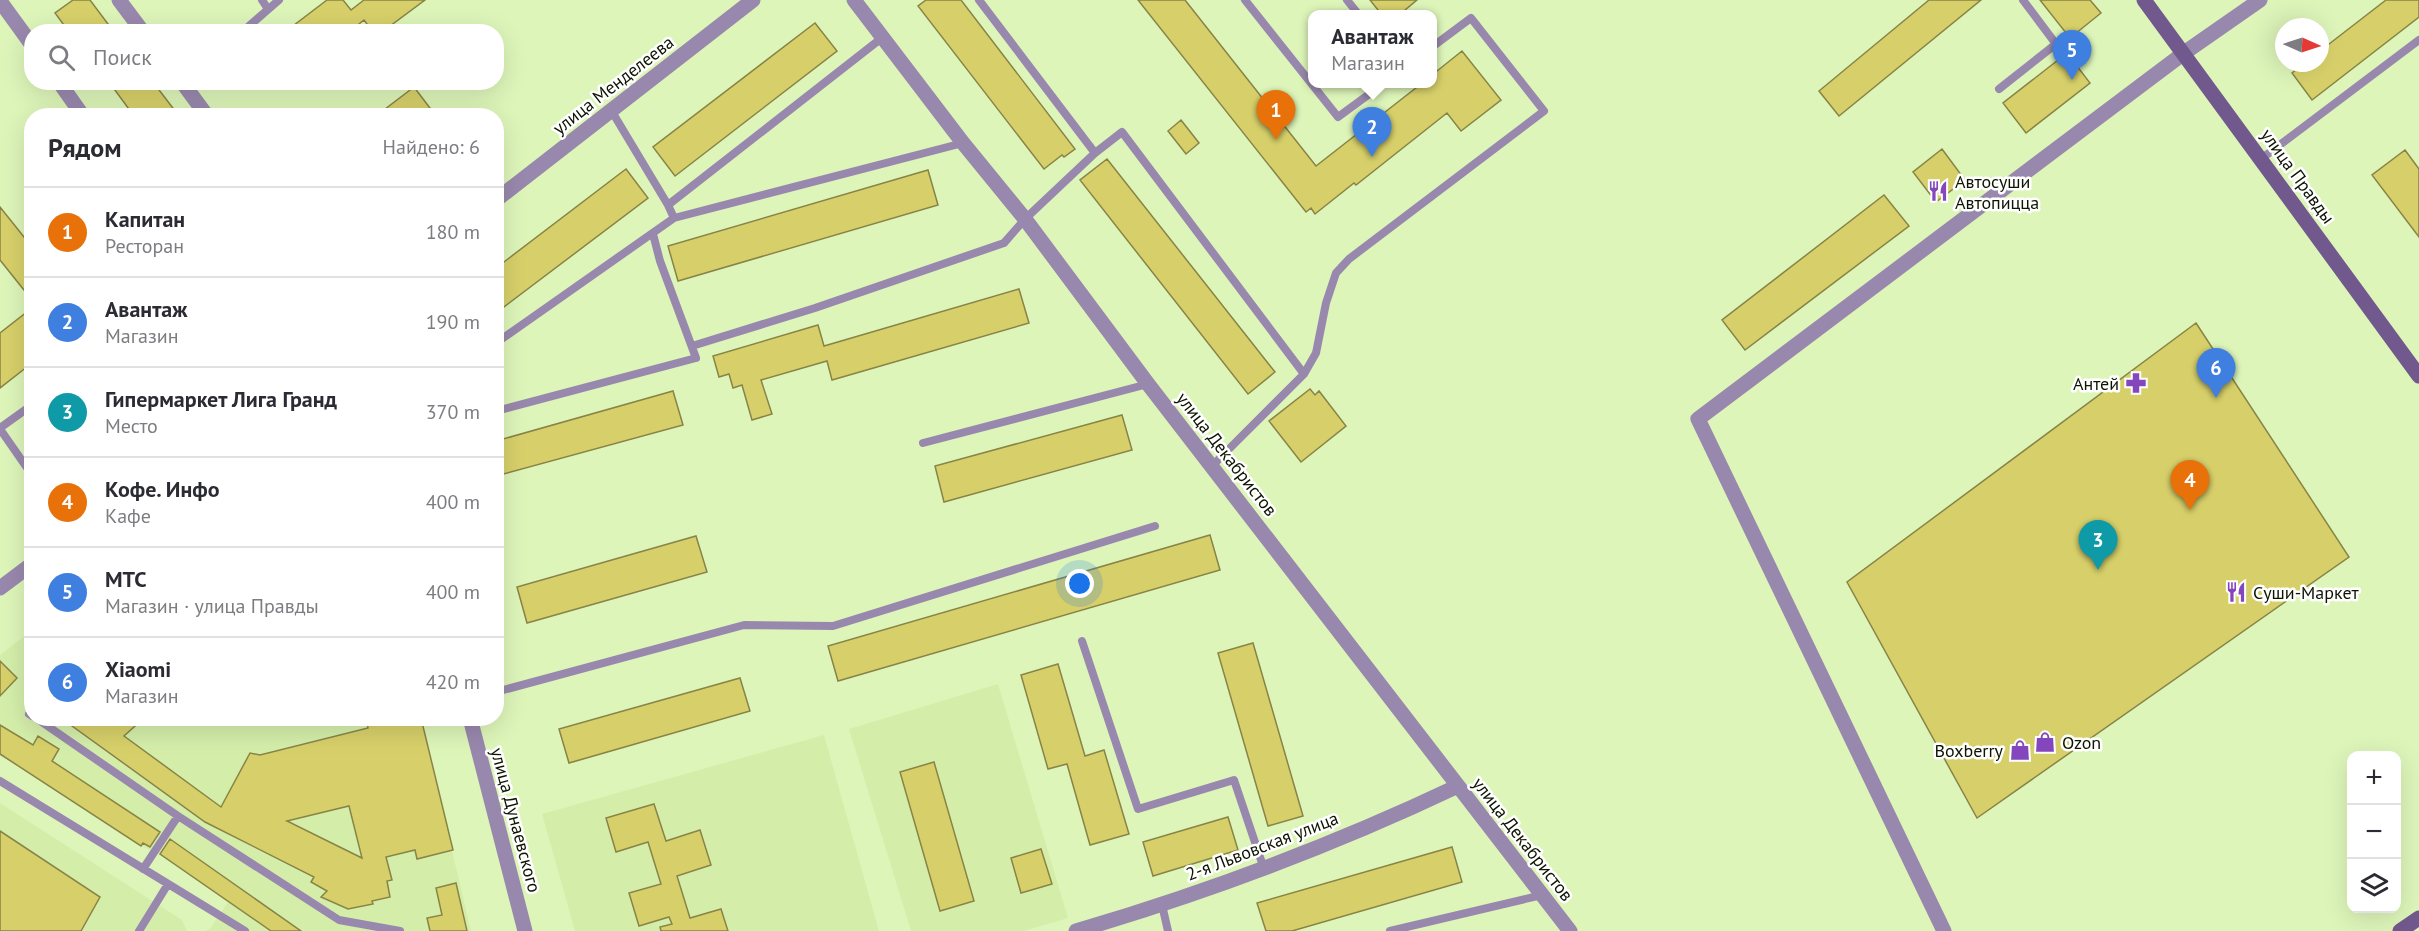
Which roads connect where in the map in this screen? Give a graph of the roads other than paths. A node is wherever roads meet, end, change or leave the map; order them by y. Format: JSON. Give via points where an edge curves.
{"nodes":[{"id":1,"x":119,"y":0,"type":"edge"},
{"id":2,"x":262,"y":0,"type":"edge"},
{"id":3,"x":279,"y":0,"type":"edge"},
{"id":4,"x":753,"y":0,"type":"edge"},
{"id":5,"x":854,"y":0,"type":"edge"},
{"id":6,"x":979,"y":0,"type":"edge"},
{"id":7,"x":1245,"y":0,"type":"edge"},
{"id":8,"x":2023,"y":0,"type":"edge"},
{"id":9,"x":2144,"y":0,"type":"edge"},
{"id":10,"x":2260,"y":0,"type":"edge"},
{"id":11,"x":0,"y":1,"type":"edge"},
{"id":12,"x":268,"y":9,"type":"junction"},
{"id":13,"x":137,"y":24,"type":"edge"},
{"id":14,"x":251,"y":24,"type":"edge"},
{"id":15,"x":24,"y":34,"type":"edge"},
{"id":16,"x":883,"y":37,"type":"junction"},
{"id":17,"x":2419,"y":40,"type":"edge"},
{"id":18,"x":1437,"y":43,"type":"edge"},
{"id":19,"x":2184,"y":53,"type":"junction"},
{"id":20,"x":1308,"y":79,"type":"edge"},
{"id":21,"x":1315,"y":88,"type":"edge"},
{"id":22,"x":1378,"y":88,"type":"edge"},
{"id":23,"x":2000,"y":89,"type":"dead end"},
{"id":24,"x":65,"y":90,"type":"edge"},
{"id":25,"x":188,"y":90,"type":"edge"},
{"id":26,"x":77,"y":108,"type":"edge"},
{"id":27,"x":201,"y":108,"type":"edge"},
{"id":28,"x":611,"y":110,"type":"junction"},
{"id":29,"x":963,"y":143,"type":"junction"},
{"id":30,"x":1095,"y":153,"type":"junction"},
{"id":31,"x":2261,"y":159,"type":"junction"},
{"id":32,"x":504,"y":194,"type":"edge"},
{"id":33,"x":668,"y":205,"type":"junction"},
{"id":34,"x":674,"y":218,"type":"junction"},
{"id":35,"x":1025,"y":219,"type":"junction"},
{"id":36,"x":652,"y":234,"type":"junction"},
{"id":37,"x":504,"y":337,"type":"edge"},
{"id":38,"x":692,"y":346,"type":"junction"},
{"id":39,"x":1304,"y":374,"type":"junction"},
{"id":40,"x":2419,"y":376,"type":"edge"},
{"id":41,"x":1148,"y":384,"type":"junction"},
{"id":42,"x":504,"y":409,"type":"edge"},
{"id":43,"x":24,"y":411,"type":"edge"},
{"id":44,"x":0,"y":429,"type":"edge"},
{"id":45,"x":923,"y":443,"type":"dead end"},
{"id":46,"x":24,"y":464,"type":"edge"},
{"id":47,"x":1212,"y":466,"type":"junction"},
{"id":48,"x":1155,"y":526,"type":"dead end"},
{"id":49,"x":24,"y":570,"type":"edge"},
{"id":50,"x":0,"y":588,"type":"edge"},
{"id":51,"x":1082,"y":641,"type":"dead end"},
{"id":52,"x":504,"y":690,"type":"edge"},
{"id":53,"x":47,"y":726,"type":"edge"},
{"id":54,"x":472,"y":726,"type":"edge"},
{"id":55,"x":0,"y":782,"type":"edge"},
{"id":56,"x":1458,"y":786,"type":"junction"},
{"id":57,"x":178,"y":816,"type":"junction"},
{"id":58,"x":1263,"y":866,"type":"junction"},
{"id":59,"x":143,"y":869,"type":"junction"},
{"id":60,"x":168,"y":884,"type":"junction"},
{"id":61,"x":1542,"y":895,"type":"junction"},
{"id":62,"x":1162,"y":905,"type":"junction"},
{"id":63,"x":2419,"y":918,"type":"edge"},
{"id":64,"x":139,"y":931,"type":"edge"},
{"id":65,"x":245,"y":931,"type":"edge"},
{"id":66,"x":400,"y":931,"type":"edge"},
{"id":67,"x":525,"y":931,"type":"edge"},
{"id":68,"x":1076,"y":931,"type":"edge"},
{"id":69,"x":1168,"y":931,"type":"edge"},
{"id":70,"x":1390,"y":931,"type":"edge"},
{"id":71,"x":1570,"y":931,"type":"edge"},
{"id":72,"x":1944,"y":931,"type":"edge"},
{"id":73,"x":2400,"y":931,"type":"edge"}],
"edges":[{"from":1,"to":13,"type":"street"},
{"from":2,"to":12,"type":"lane"},
{"from":3,"to":12,"type":"lane"},
{"from":4,"to":28,"type":"street","name":"улица Менделеева"},
{"from":5,"to":16,"type":"street","name":"улица Декабристов"},
{"from":6,"to":30,"type":"lane"},
{"from":7,"to":20,"type":"lane"},
{"from":8,"to":23,"type":"lane","via":[[2056,44]]},
{"from":9,"to":19,"type":"street","name":"улица Правды"},
{"from":10,"to":19,"type":"street"},
{"from":11,"to":15,"type":"street"},
{"from":12,"to":14,"type":"lane"},
{"from":16,"to":29,"type":"street","name":"улица Декабристов"},
{"from":16,"to":33,"type":"lane"},
{"from":17,"to":31,"type":"lane"},
{"from":18,"to":39,"type":"lane","via":[[1471,18],[1544,111],[1349,259],[1336,273],[1316,353]]},
{"from":19,"to":31,"type":"street","name":"улица Правды"},
{"from":19,"to":72,"type":"street","via":[[1698,419]]},
{"from":21,"to":22,"type":"lane","via":[[1338,117]]},
{"from":24,"to":26,"type":"street"},
{"from":25,"to":27,"type":"street"},
{"from":28,"to":32,"type":"street","name":"улица Менделеева"},
{"from":28,"to":33,"type":"lane"},
{"from":29,"to":34,"type":"lane"},
{"from":29,"to":35,"type":"street","name":"улица Декабристов"},
{"from":30,"to":35,"type":"lane"},
{"from":30,"to":39,"type":"lane","via":[[1122,132]]},
{"from":31,"to":40,"type":"street","name":"улица Правды"},
{"from":33,"to":34,"type":"lane"},
{"from":34,"to":36,"type":"lane"},
{"from":35,"to":38,"type":"lane","via":[[1004,243]]},
{"from":35,"to":41,"type":"street","name":"улица Декабристов"},
{"from":36,"to":37,"type":"lane"},
{"from":36,"to":38,"type":"lane"},
{"from":38,"to":42,"type":"lane","via":[[696,358]]},
{"from":39,"to":47,"type":"lane"},
{"from":41,"to":45,"type":"lane"},
{"from":41,"to":47,"type":"street","name":"улица Декабристов"},
{"from":43,"to":44,"type":"lane"},
{"from":44,"to":46,"type":"lane"},
{"from":47,"to":56,"type":"street","name":"улица Декабристов"},
{"from":48,"to":52,"type":"lane","via":[[833,626],[744,625]]},
{"from":49,"to":50,"type":"street"},
{"from":51,"to":58,"type":"lane","via":[[1138,809],[1234,780]]},
{"from":53,"to":57,"type":"lane"},
{"from":54,"to":67,"type":"street","name":"улица Дунаевского"},
{"from":55,"to":59,"type":"lane"},
{"from":56,"to":58,"type":"street","name":"2-я Львовская улица","via":[[1396,815]]},
{"from":56,"to":61,"type":"street","name":"улица Декабристов"},
{"from":57,"to":59,"type":"lane"},
{"from":57,"to":66,"type":"lane","via":[[339,920]]},
{"from":58,"to":62,"type":"street","name":"2-я Львовская улица"},
{"from":59,"to":60,"type":"lane"},
{"from":60,"to":64,"type":"lane"},
{"from":60,"to":65,"type":"lane"},
{"from":61,"to":70,"type":"lane"},
{"from":61,"to":71,"type":"street","name":"улица Декабристов"},
{"from":62,"to":68,"type":"street","name":"2-я Львовская улица"},
{"from":62,"to":69,"type":"lane"},
{"from":63,"to":73,"type":"street"}]}
